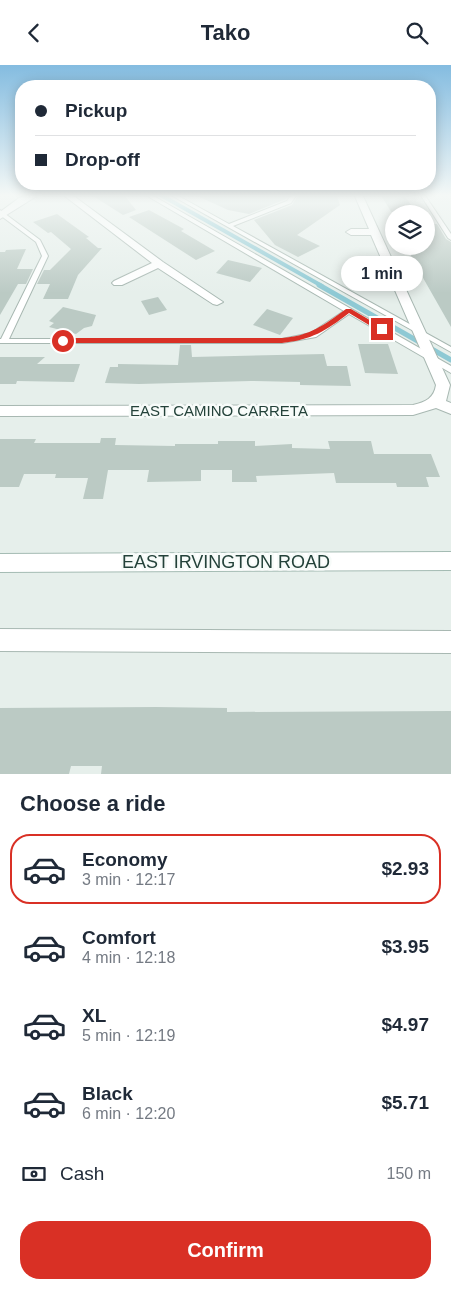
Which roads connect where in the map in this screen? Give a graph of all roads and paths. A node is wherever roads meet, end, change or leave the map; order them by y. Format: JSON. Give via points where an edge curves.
{"nodes":[{"id":1,"x":19,"y":227,"type":"edge"},
{"id":2,"x":111,"y":227,"type":"edge"},
{"id":3,"x":203,"y":227,"type":"edge"},
{"id":4,"x":231,"y":227,"type":"edge"},
{"id":5,"x":373,"y":227,"type":"edge"},
{"id":6,"x":444,"y":227,"type":"edge"},
{"id":7,"x":351,"y":232,"type":"dead end"},
{"id":8,"x":375,"y":232,"type":"junction"},
{"id":9,"x":451,"y":238,"type":"edge"},
{"id":10,"x":159,"y":263,"type":"junction"},
{"id":11,"x":118,"y":283,"type":"dead end"},
{"id":12,"x":217,"y":302,"type":"dead end"},
{"id":13,"x":349,"y":311,"type":"junction"},
{"id":14,"x":420,"y":332,"type":"junction"},
{"id":15,"x":2,"y":341,"type":"edge"},
{"id":16,"x":451,"y":350,"type":"edge"},
{"id":17,"x":431,"y":358,"type":"junction"},
{"id":18,"x":451,"y":370,"type":"edge"},
{"id":19,"x":0,"y":411,"type":"edge"},
{"id":20,"x":451,"y":561,"type":"edge"},
{"id":21,"x":0,"y":563,"type":"edge"},
{"id":22,"x":0,"y":640,"type":"edge"},
{"id":23,"x":451,"y":642,"type":"edge"}],
"edges":[{"from":1,"to":15,"type":"lane","via":[[38,241],[44,256]]},
{"from":2,"to":10,"type":"street"},
{"from":3,"to":13,"type":"lane"},
{"from":4,"to":14,"type":"lane"},
{"from":5,"to":8,"type":"street"},
{"from":6,"to":9,"type":"lane"},
{"from":7,"to":8,"type":"street"},
{"from":8,"to":14,"type":"street"},
{"from":10,"to":11,"type":"street"},
{"from":10,"to":12,"type":"street"},
{"from":13,"to":15,"type":"lane","via":[[313,335],[282,341]]},
{"from":13,"to":17,"type":"lane"},
{"from":14,"to":16,"type":"lane"},
{"from":14,"to":17,"type":"street"},
{"from":17,"to":18,"type":"lane"},
{"from":17,"to":19,"type":"street","name":"EAST CAMINO CARRETA","via":[[443,385],[442,405],[413,410]]},
{"from":20,"to":21,"type":"street","name":"EAST IRVINGTON ROAD"},
{"from":22,"to":23,"type":"street"}]}
